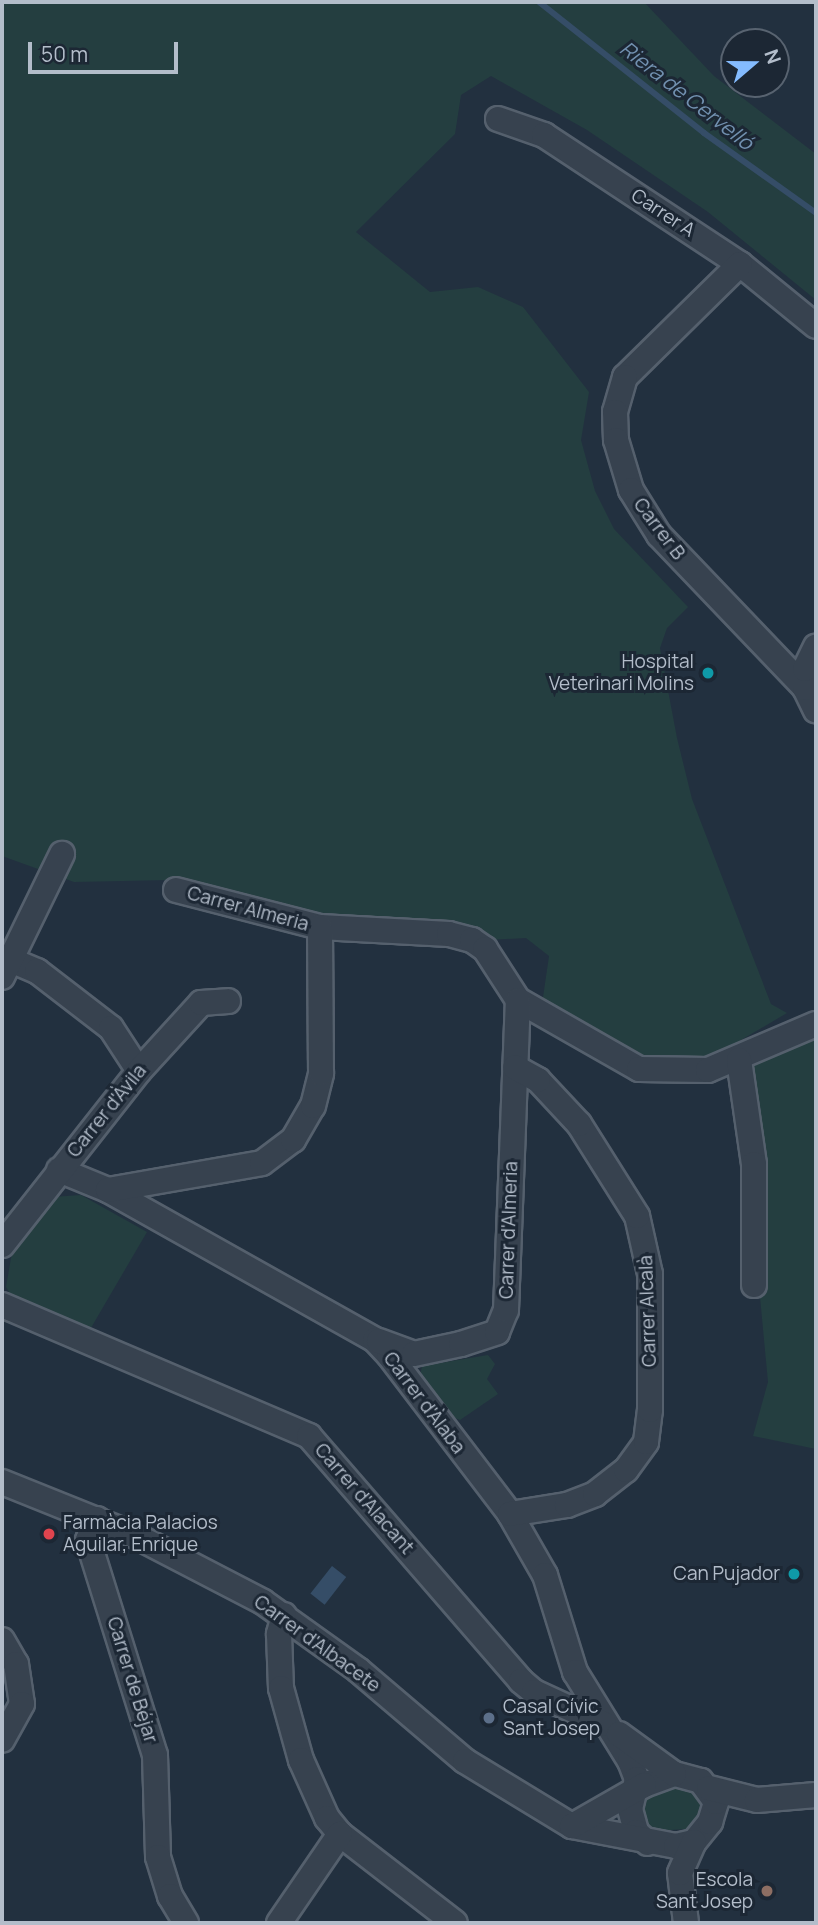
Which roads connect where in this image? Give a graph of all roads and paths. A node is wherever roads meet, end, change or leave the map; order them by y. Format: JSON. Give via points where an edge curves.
{"nodes":[{"id":1,"x":498,"y":119,"type":"dead end"},
{"id":2,"x":740,"y":264,"type":"junction"},
{"id":3,"x":816,"y":326,"type":"edge"},
{"id":4,"x":816,"y":646,"type":"edge"},
{"id":5,"x":804,"y":688,"type":"junction"},
{"id":6,"x":816,"y":711,"type":"edge"},
{"id":7,"x":62,"y":854,"type":"dead end"},
{"id":8,"x":176,"y":890,"type":"dead end"},
{"id":9,"x":320,"y":927,"type":"junction"},
{"id":10,"x":7,"y":969,"type":"edge"},
{"id":11,"x":518,"y":1000,"type":"junction"},
{"id":12,"x":228,"y":1001,"type":"dead end"},
{"id":13,"x":816,"y":1024,"type":"edge"},
{"id":14,"x":739,"y":1060,"type":"junction"},
{"id":15,"x":515,"y":1067,"type":"junction"},
{"id":16,"x":139,"y":1071,"type":"junction"},
{"id":17,"x":60,"y":1170,"type":"junction"},
{"id":18,"x":108,"y":1190,"type":"junction"},
{"id":19,"x":2,"y":1245,"type":"edge"},
{"id":20,"x":754,"y":1285,"type":"dead end"},
{"id":21,"x":2,"y":1305,"type":"edge"},
{"id":22,"x":409,"y":1363,"type":"junction"},
{"id":23,"x":2,"y":1482,"type":"edge"},
{"id":24,"x":510,"y":1514,"type":"junction"},
{"id":25,"x":97,"y":1519,"type":"junction"},
{"id":26,"x":284,"y":1615,"type":"junction"},
{"id":27,"x":2,"y":1640,"type":"edge"},
{"id":28,"x":575,"y":1672,"type":"junction"},
{"id":29,"x":534,"y":1692,"type":"junction"},
{"id":30,"x":604,"y":1724,"type":"junction"},
{"id":31,"x":2,"y":1740,"type":"edge"},
{"id":32,"x":630,"y":1761,"type":"junction"},
{"id":33,"x":674,"y":1774,"type":"junction"},
{"id":34,"x":709,"y":1788,"type":"junction"},
{"id":35,"x":637,"y":1789,"type":"junction"},
{"id":36,"x":816,"y":1795,"type":"edge"},
{"id":37,"x":757,"y":1800,"type":"junction"},
{"id":38,"x":611,"y":1804,"type":"junction"},
{"id":39,"x":710,"y":1822,"type":"junction"},
{"id":40,"x":572,"y":1826,"type":"junction"},
{"id":41,"x":340,"y":1833,"type":"junction"},
{"id":42,"x":694,"y":1842,"type":"junction"},
{"id":43,"x":652,"y":1844,"type":"junction"},
{"id":44,"x":680,"y":1873,"type":"junction"},
{"id":45,"x":186,"y":1923,"type":"edge"},
{"id":46,"x":279,"y":1923,"type":"edge"},
{"id":47,"x":455,"y":1923,"type":"edge"},
{"id":48,"x":686,"y":1923,"type":"edge"}],
"edges":[{"from":1,"to":2,"type":"street","name":"Carrer A","via":[[544,135]]},
{"from":2,"to":3,"type":"street","name":"Carrer A"},
{"from":2,"to":5,"type":"street","name":"Carrer B","via":[[625,377],[615,412],[615,440],[631,490],[659,535]]},
{"from":4,"to":5,"type":"street","via":[[805,669]]},
{"from":5,"to":6,"type":"street","name":"Carrer B"},
{"from":7,"to":10,"type":"street"},
{"from":8,"to":9,"type":"street","name":"Carrer Almeria"},
{"from":9,"to":11,"type":"street","name":"Carrer Almeria","via":[[449,934],[472,940],[485,949]]},
{"from":9,"to":18,"type":"street","via":[[321,1073],[313,1106],[293,1140],[262,1163]]},
{"from":10,"to":16,"type":"street","via":[[37,971],[111,1028]]},
{"from":11,"to":14,"type":"street","via":[[639,1069],[708,1070]]},
{"from":11,"to":15,"type":"street","name":"Carrer d'Almeria"},
{"from":12,"to":16,"type":"street","name":"Carrer d'Àvila","via":[[201,1003]]},
{"from":13,"to":14,"type":"street"},
{"from":14,"to":20,"type":"street","via":[[754,1164]]},
{"from":15,"to":22,"type":"street","name":"Carrer d'Almeria","via":[[506,1310],[497,1332]]},
{"from":15,"to":24,"type":"street","name":"Carrer Alcalà","via":[[538,1080],[579,1124],[637,1216],[650,1274],[650,1410],[646,1442],[626,1470],[595,1494],[567,1506]]},
{"from":16,"to":17,"type":"street","name":"Carrer d'Àvila"},
{"from":17,"to":18,"type":"street","name":"Carrer d'Àlaba"},
{"from":17,"to":19,"type":"street","name":"Carrer d'Àvila"},
{"from":18,"to":22,"type":"street","name":"Carrer d'Àlaba"},
{"from":21,"to":29,"type":"street","name":"Carrer d'Alacant","via":[[309,1436]]},
{"from":22,"to":24,"type":"street","name":"Carrer d'Àlaba"},
{"from":23,"to":25,"type":"street","name":"Carrer d'Albacete"},
{"from":24,"to":28,"type":"street","name":"Carrer d'Àlaba","via":[[545,1575]]},
{"from":25,"to":26,"type":"street","name":"Carrer d'Albacete","via":[[193,1564]]},
{"from":25,"to":45,"type":"street","name":"Carrer de Béjar","via":[[88,1540],[155,1755],[158,1857],[170,1896]]},
{"from":26,"to":40,"type":"street","name":"Carrer d'Albacete","via":[[358,1670],[465,1761]]},
{"from":26,"to":41,"type":"street","via":[[278,1660],[289,1723],[314,1793]]},
{"from":27,"to":31,"type":"street","via":[[16,1664],[22,1704]]},
{"from":28,"to":29,"type":"street","via":[[555,1692]]},
{"from":28,"to":30,"type":"street","name":"Carrer d'Àlaba","via":[[575,1690],[583,1705]]},
{"from":29,"to":30,"type":"street","name":"Carrer d'Alacant"},
{"from":30,"to":32,"type":"street"},
{"from":30,"to":33,"type":"street"},
{"from":32,"to":35,"type":"street"},
{"from":32,"to":38,"type":"street","via":[[627,1778]]},
{"from":33,"to":34,"type":"street","via":[[701,1781]]},
{"from":33,"to":35,"type":"street"},
{"from":34,"to":37,"type":"street"},
{"from":34,"to":39,"type":"street","via":[[716,1802]]},
{"from":35,"to":38,"type":"street"},
{"from":35,"to":43,"type":"street","via":[[630,1809],[636,1832]]},
{"from":36,"to":37,"type":"street"},
{"from":37,"to":39,"type":"street","via":[[726,1819]]},
{"from":38,"to":40,"type":"street"},
{"from":39,"to":42,"type":"street"},
{"from":40,"to":43,"type":"street","name":"Carrer d'Albacete"},
{"from":41,"to":46,"type":"street"},
{"from":41,"to":47,"type":"street"},
{"from":42,"to":43,"type":"street","name":"Carrer d'Albacete"},
{"from":42,"to":44,"type":"street"},
{"from":43,"to":44,"type":"street"},
{"from":44,"to":48,"type":"street"}]}
